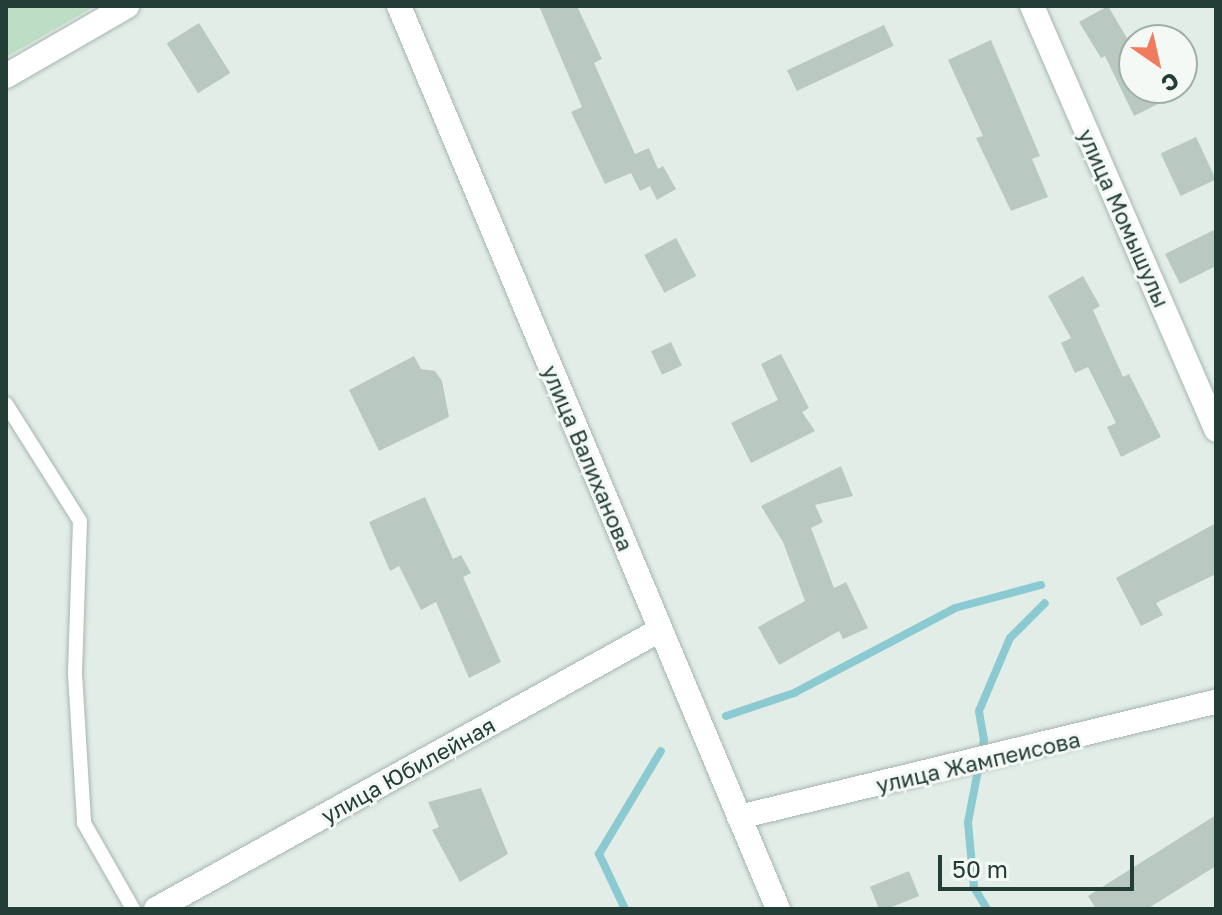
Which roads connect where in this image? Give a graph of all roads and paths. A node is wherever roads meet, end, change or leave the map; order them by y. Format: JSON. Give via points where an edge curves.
{"nodes":[{"id":1,"x":127,"y":6,"type":"edge"},
{"id":2,"x":399,"y":6,"type":"edge"},
{"id":3,"x":1032,"y":6,"type":"edge"},
{"id":4,"x":6,"y":76,"type":"edge"},
{"id":5,"x":6,"y":404,"type":"edge"},
{"id":6,"x":1216,"y":430,"type":"edge"},
{"id":7,"x":660,"y":630,"type":"junction"},
{"id":8,"x":1216,"y":702,"type":"edge"},
{"id":9,"x":739,"y":817,"type":"junction"},
{"id":10,"x":133,"y":909,"type":"edge"},
{"id":11,"x":156,"y":909,"type":"edge"},
{"id":12,"x":778,"y":909,"type":"edge"}],
"edges":[{"from":1,"to":4,"type":"street"},
{"from":2,"to":7,"type":"street","name":"улица Валиханова"},
{"from":3,"to":6,"type":"street","name":"улица Момышулы"},
{"from":5,"to":10,"type":"lane","via":[[80,521],[75,674],[84,823]]},
{"from":7,"to":9,"type":"street","name":"улица Валиханова"},
{"from":7,"to":11,"type":"street","name":"улица Юбилейная"},
{"from":8,"to":9,"type":"street","name":"улица Жампеисова"},
{"from":9,"to":12,"type":"street","name":"улица Валиханова"}]}
